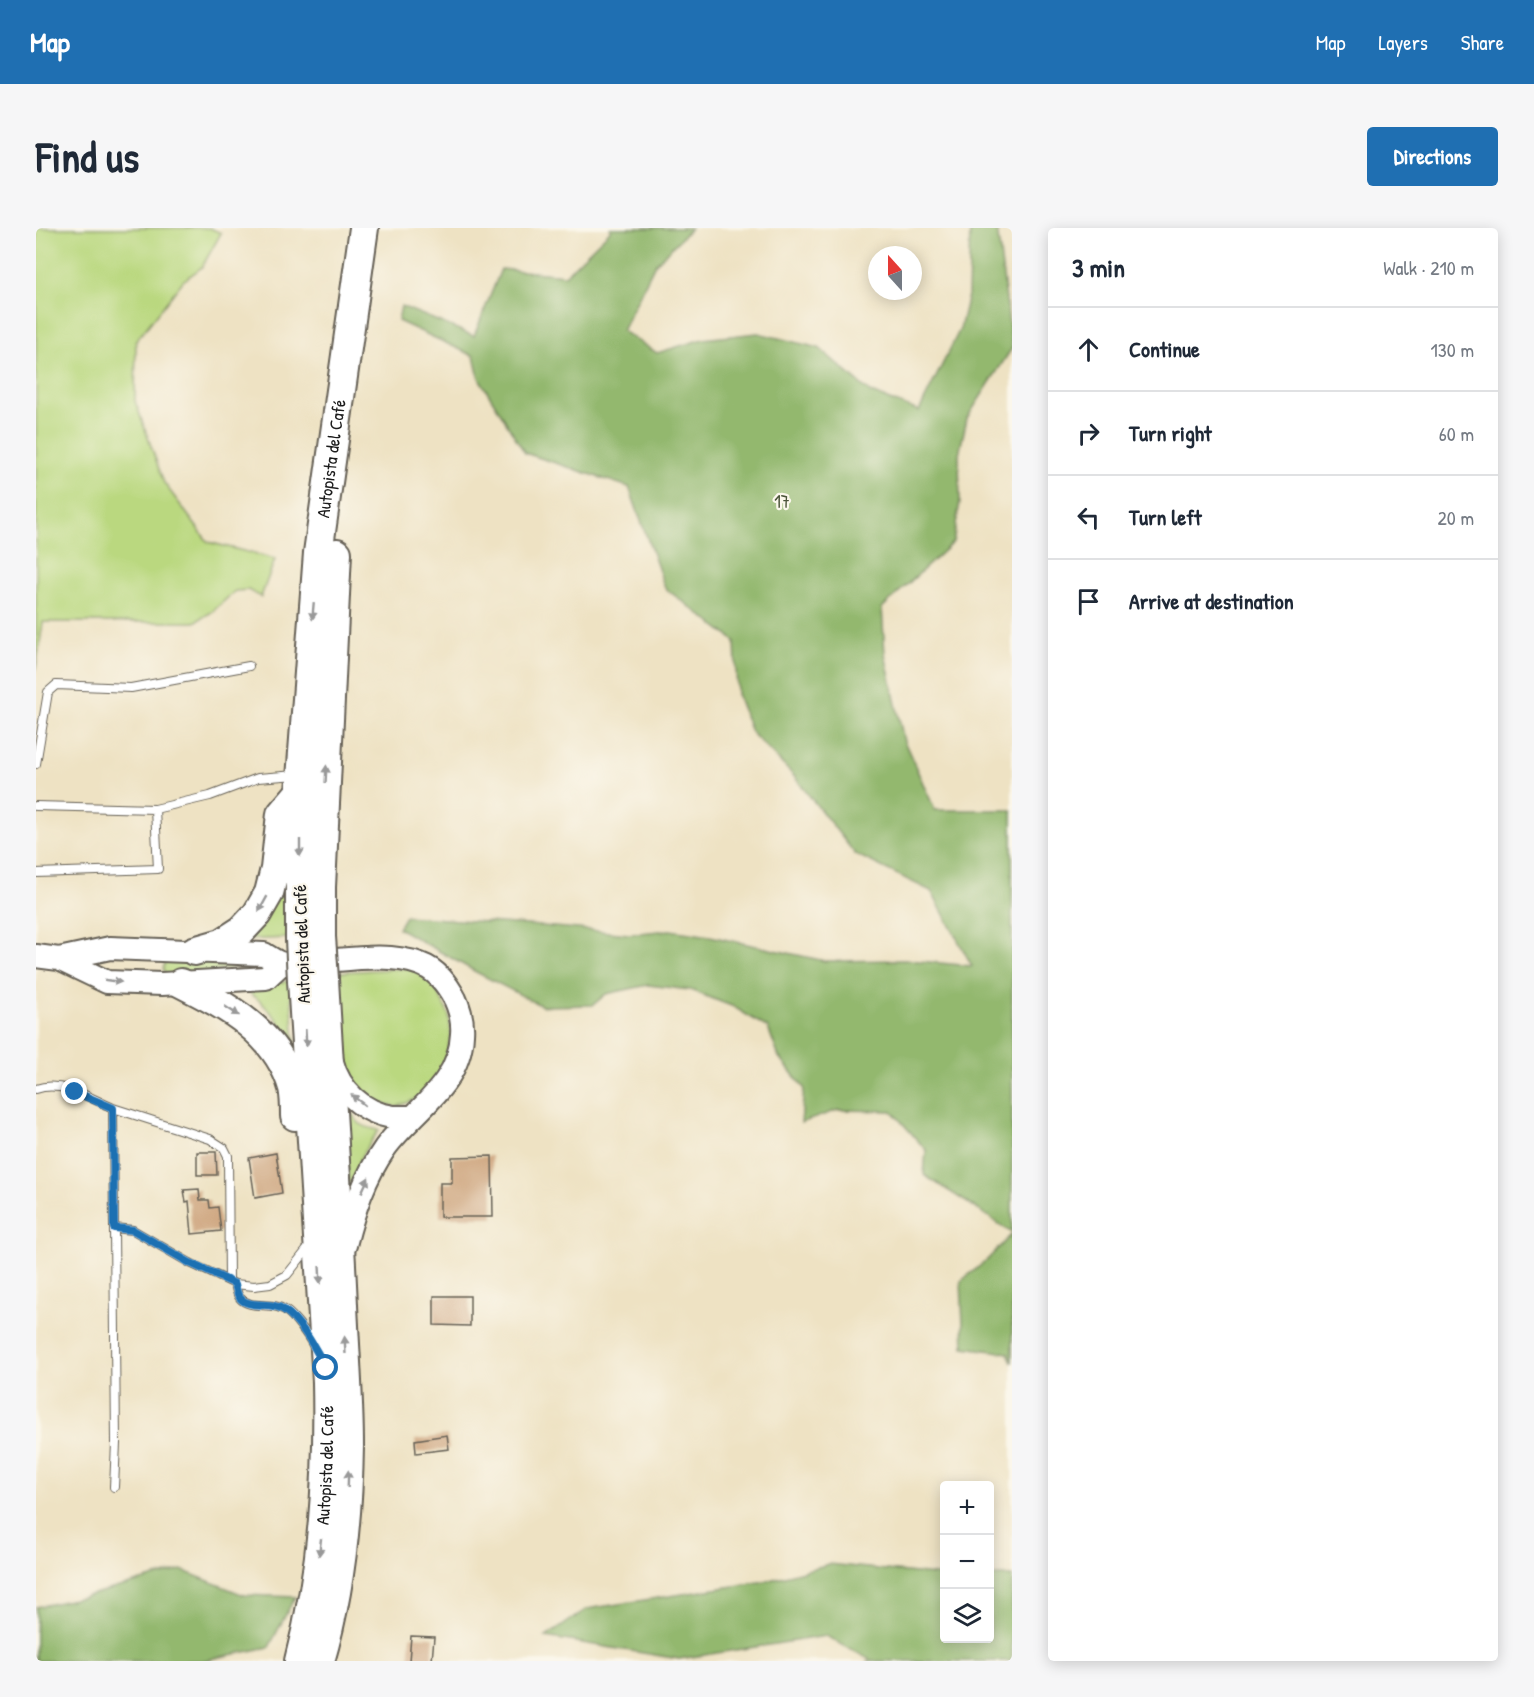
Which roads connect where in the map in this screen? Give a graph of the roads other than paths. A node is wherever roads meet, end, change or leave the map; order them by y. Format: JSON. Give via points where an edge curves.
{"nodes":[{"id":1,"x":364,"y":228,"type":"edge"},
{"id":2,"x":383,"y":228,"type":"edge"},
{"id":3,"x":249,"y":666,"type":"dead end"},
{"id":4,"x":36,"y":764,"type":"edge"},
{"id":5,"x":300,"y":783,"type":"junction"},
{"id":6,"x":36,"y":806,"type":"edge"},
{"id":7,"x":155,"y":809,"type":"junction"},
{"id":8,"x":36,"y":873,"type":"edge"},
{"id":9,"x":311,"y":938,"type":"junction"},
{"id":10,"x":180,"y":951,"type":"junction"},
{"id":11,"x":36,"y":956,"type":"edge"},
{"id":12,"x":59,"y":958,"type":"junction"},
{"id":13,"x":302,"y":974,"type":"junction"},
{"id":14,"x":172,"y":983,"type":"junction"},
{"id":15,"x":328,"y":1049,"type":"junction"},
{"id":16,"x":36,"y":1089,"type":"edge"},
{"id":17,"x":113,"y":1108,"type":"junction"},
{"id":18,"x":412,"y":1117,"type":"junction"},
{"id":19,"x":313,"y":1149,"type":"junction"},
{"id":20,"x":114,"y":1228,"type":"junction"},
{"id":21,"x":318,"y":1236,"type":"junction"},
{"id":22,"x":342,"y":1261,"type":"junction"},
{"id":23,"x":232,"y":1283,"type":"junction"},
{"id":24,"x":326,"y":1368,"type":"junction"},
{"id":25,"x":114,"y":1487,"type":"dead end"},
{"id":26,"x":299,"y":1661,"type":"edge"},
{"id":27,"x":320,"y":1661,"type":"edge"}],
"edges":[{"from":1,"to":5,"type":"highway","name":"Autopista del Café","one_way":true,"via":[[318,553]]},
{"from":9,"to":2,"type":"highway","name":"Autopista del Café","one_way":true,"via":[[322,875],[337,554]]},
{"from":3,"to":4,"type":"lane","via":[[131,688],[56,685],[48,692]]},
{"from":5,"to":7,"type":"lane","via":[[258,778],[210,796]]},
{"from":5,"to":9,"type":"highway","name":"Autopista del Café","one_way":true},
{"from":5,"to":10,"type":"highway","one_way":true,"via":[[281,814],[275,869],[269,893],[257,914],[222,943]]},
{"from":6,"to":7,"type":"lane"},
{"from":7,"to":8,"type":"lane","via":[[158,869]]},
{"from":9,"to":13,"type":"highway","name":"Autopista del Café","bridge":true},
{"from":10,"to":12,"type":"street","via":[[110,948]]},
{"from":10,"to":13,"type":"street","via":[[264,954]]},
{"from":10,"to":14,"type":"street","via":[[161,956],[157,962],[158,977]]},
{"from":11,"to":12,"type":"street"},
{"from":12,"to":14,"type":"street","one_way":true,"via":[[107,982]]},
{"from":13,"to":14,"type":"street"},
{"from":13,"to":15,"type":"highway","name":"Autopista del Café"},
{"from":13,"to":18,"type":"street","via":[[380,958],[405,959],[428,967],[446,984],[463,1026],[462,1048],[455,1069],[442,1087]]},
{"from":13,"to":19,"type":"highway","name":"Autopista del Café","one_way":true},
{"from":14,"to":19,"type":"highway","one_way":true,"via":[[230,1009],[269,1043],[293,1089],[297,1128]]},
{"from":18,"to":15,"type":"street","one_way":true,"via":[[392,1117],[356,1101],[342,1086]]},
{"from":15,"to":22,"type":"highway","name":"Autopista del Café"},
{"from":16,"to":17,"type":"lane","via":[[63,1088]]},
{"from":17,"to":20,"type":"lane"},
{"from":17,"to":23,"type":"lane","via":[[210,1138],[224,1148],[228,1155]]},
{"from":22,"to":18,"type":"street","one_way":true,"via":[[364,1183],[385,1149]]},
{"from":19,"to":21,"type":"highway","name":"Autopista del Café"},
{"from":20,"to":23,"type":"lane","via":[[133,1230]]},
{"from":20,"to":25,"type":"lane"},
{"from":21,"to":23,"type":"lane","via":[[287,1275],[270,1284]]},
{"from":21,"to":24,"type":"highway","name":"Autopista del Café","one_way":true},
{"from":27,"to":22,"type":"highway","name":"Autopista del Café","one_way":true,"via":[[338,1571],[347,1494]]},
{"from":23,"to":24,"type":"lane","via":[[247,1303],[284,1309],[312,1342]]},
{"from":24,"to":26,"type":"highway","name":"Autopista del Café","one_way":true,"via":[[326,1496],[314,1590]]}]}
